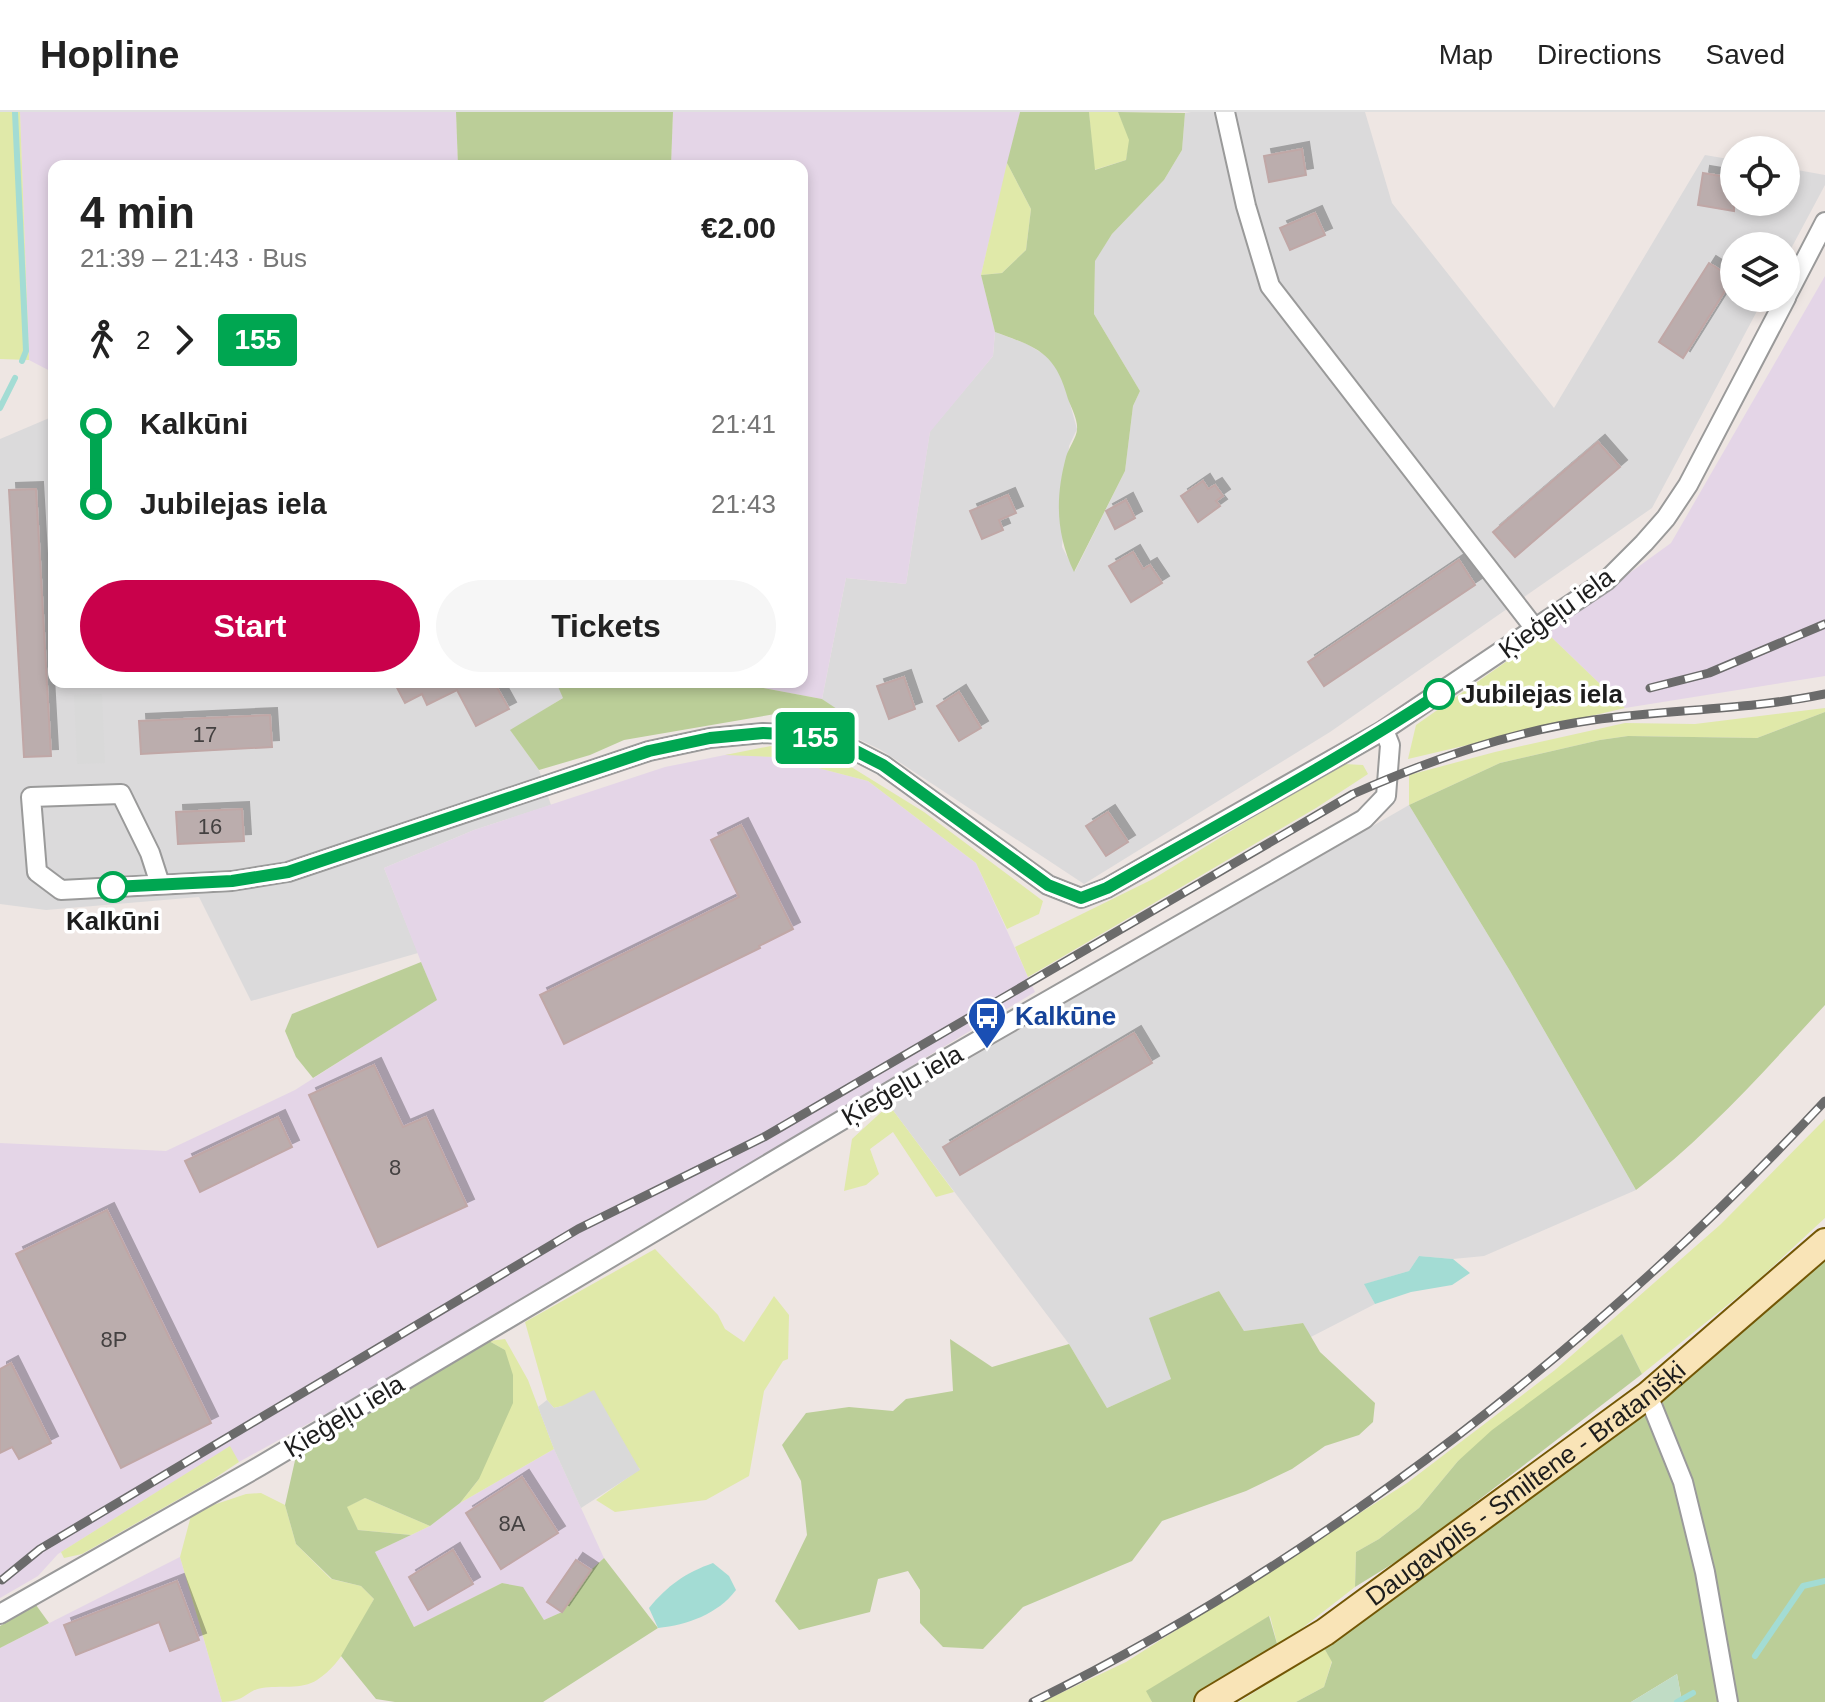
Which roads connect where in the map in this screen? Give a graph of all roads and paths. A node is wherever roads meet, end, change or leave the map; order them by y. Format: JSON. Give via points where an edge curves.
{"nodes":[{"id":1,"x":1225,"y":112,"type":"edge"},
{"id":2,"x":1825,"y":222,"type":"edge"},
{"id":3,"x":1800,"y":271,"type":"edge"},
{"id":4,"x":1779,"y":312,"type":"edge"},
{"id":5,"x":1536,"y":630,"type":"junction"},
{"id":6,"x":1384,"y":730,"type":"junction"},
{"id":7,"x":160,"y":884,"type":"junction"},
{"id":8,"x":1825,"y":1242,"type":"edge"},
{"id":9,"x":1648,"y":1395,"type":"junction"},
{"id":10,"x":0,"y":1614,"type":"edge"},
{"id":11,"x":1208,"y":1702,"type":"edge"},
{"id":12,"x":1728,"y":1702,"type":"edge"}],
"edges":[{"from":1,"to":5,"type":"street","via":[[1270,286]]},
{"from":2,"to":3,"type":"street","name":"Ķieģeļu iela"},
{"from":4,"to":5,"type":"street","name":"Ķieģeļu iela","via":[[1666,518],[1607,580]]},
{"from":5,"to":6,"type":"street","name":"Ķieģeļu iela"},
{"from":6,"to":7,"type":"street","via":[[1081,898],[1048,885],[883,765],[804,735],[763,733],[649,751],[288,872]]},
{"from":6,"to":10,"type":"street","name":"Ķieģeļu iela","via":[[1390,745],[1386,796],[1364,819]]},
{"from":7,"to":7,"type":"street","via":[[121,794],[31,797],[37,872],[61,890]]},
{"from":8,"to":9,"type":"main road","name":"Daugavpils - Smiltene - Bratanišķi"},
{"from":9,"to":11,"type":"main road","name":"Daugavpils - Smiltene - Bratanišķi","via":[[1325,1632]]},
{"from":9,"to":12,"type":"street","via":[[1683,1482]]}]}
